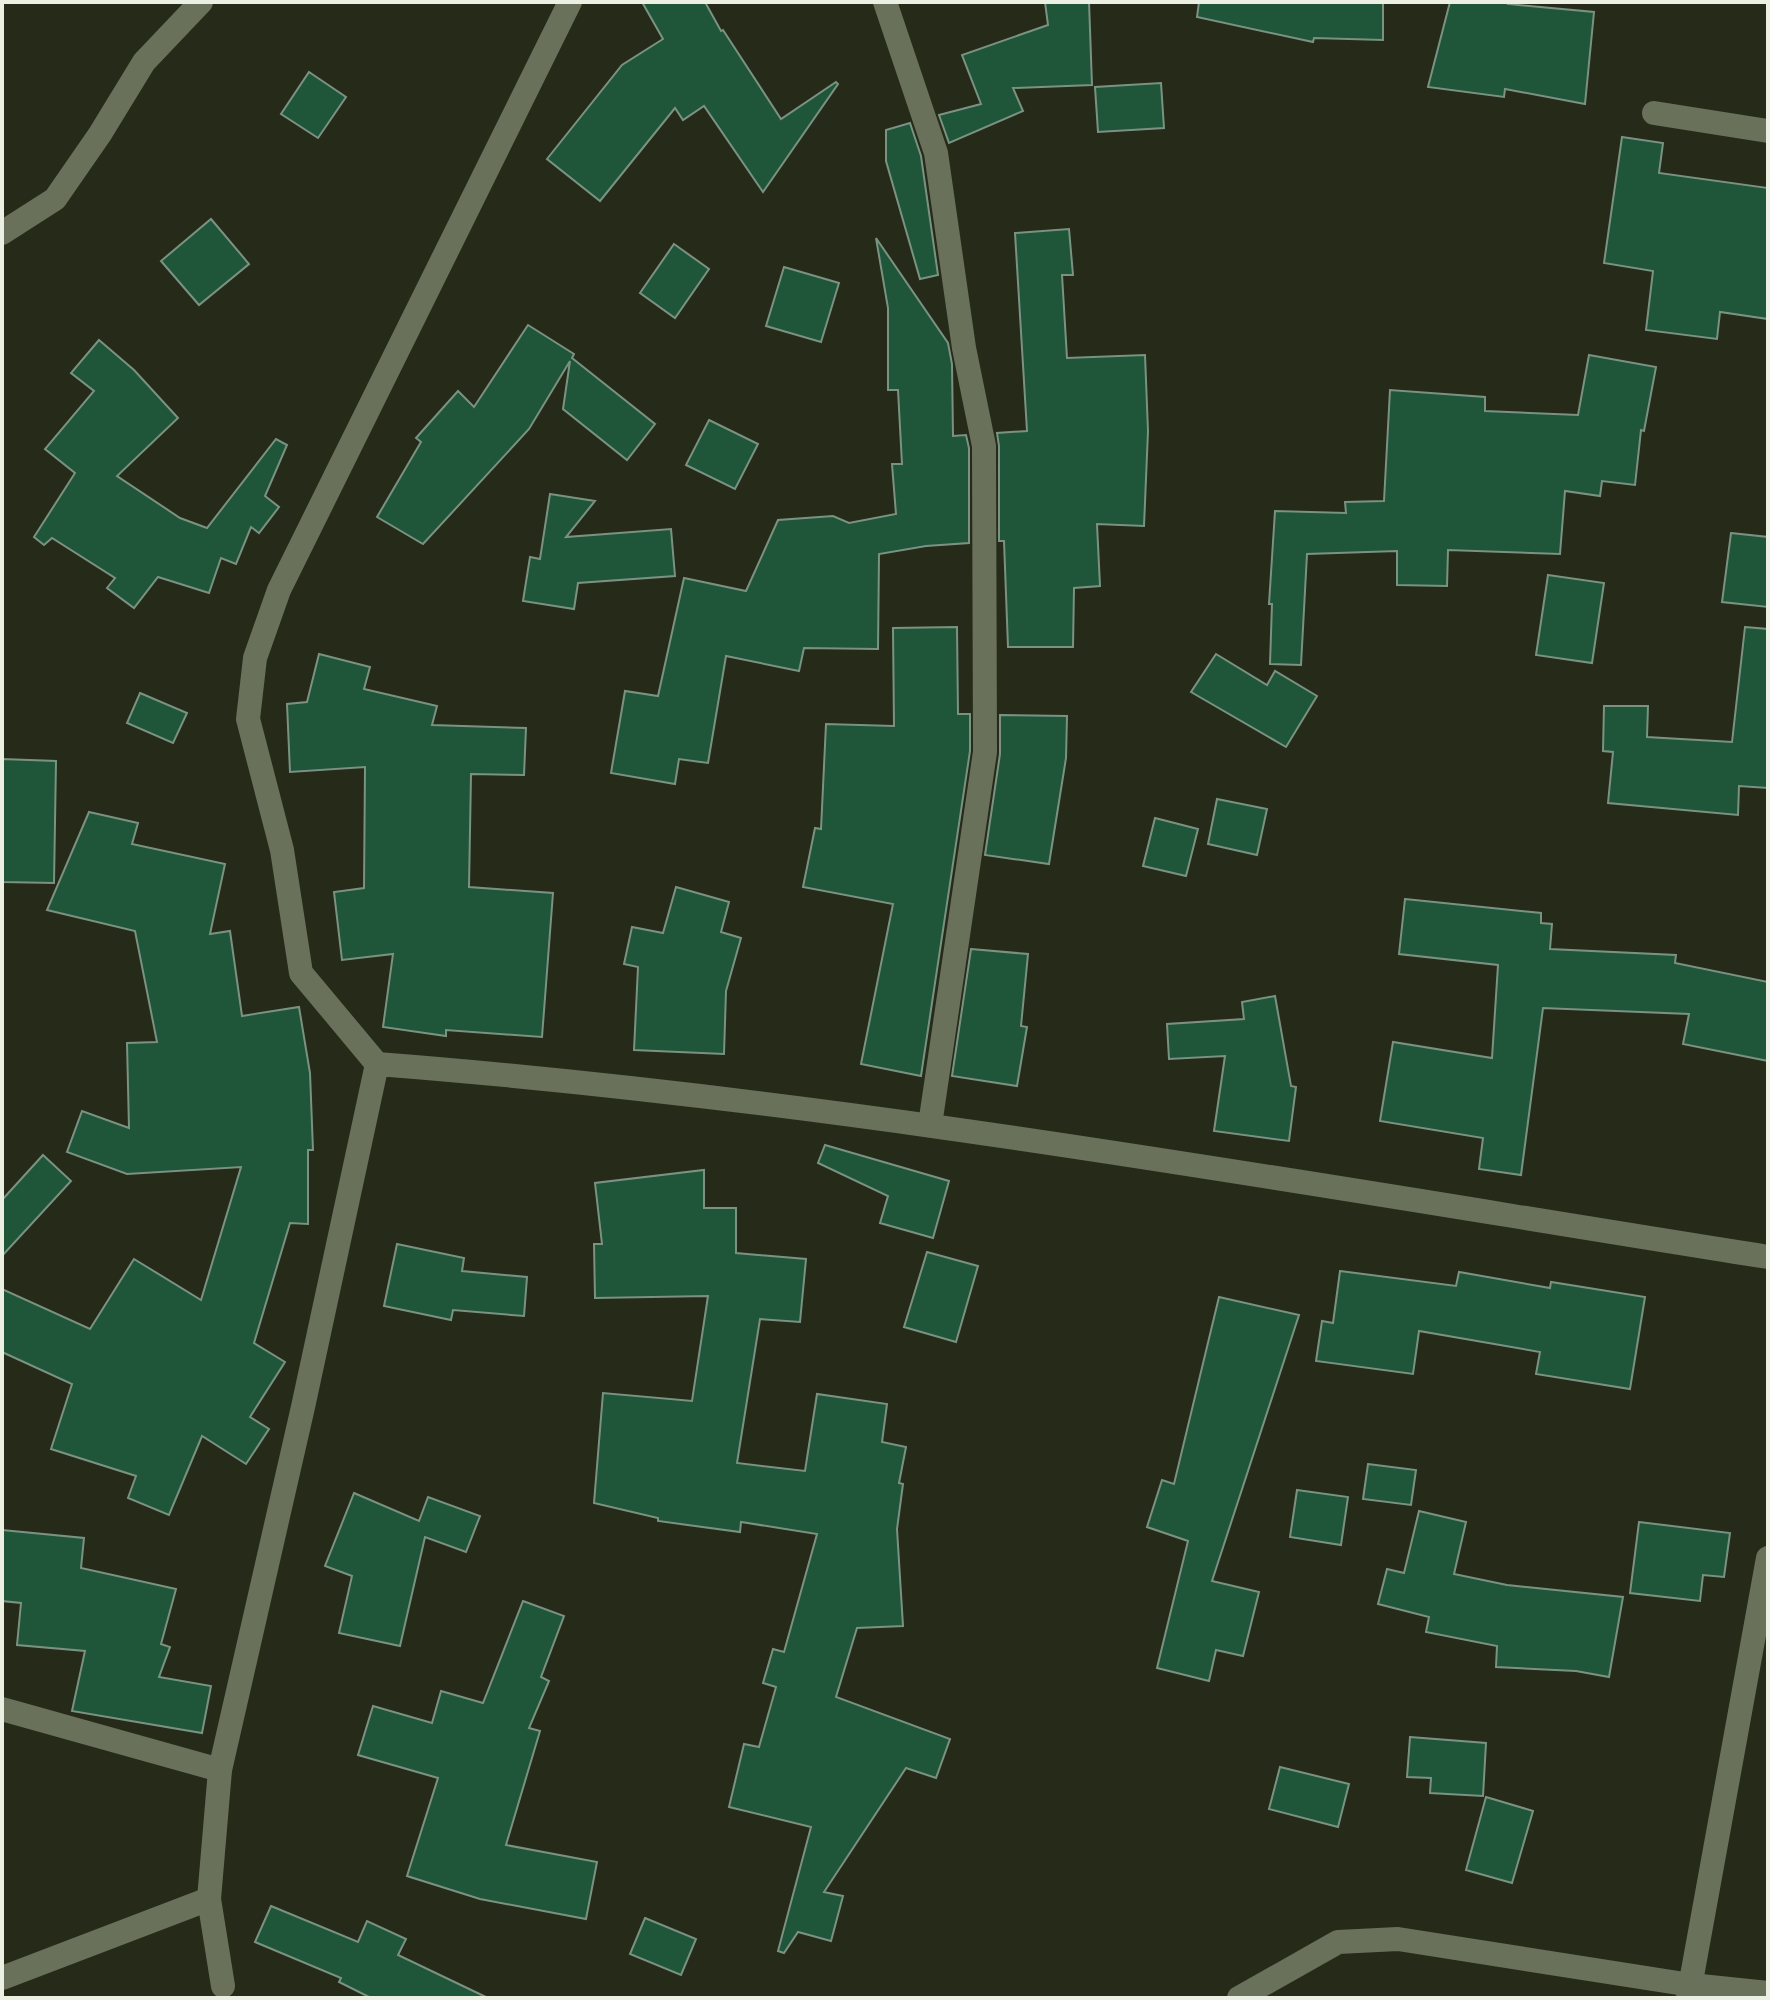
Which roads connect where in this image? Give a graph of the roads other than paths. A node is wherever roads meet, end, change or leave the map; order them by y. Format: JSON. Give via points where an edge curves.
{"nodes":[{"id":1,"x":201,"y":2,"type":"edge"},
{"id":2,"x":570,"y":2,"type":"edge"},
{"id":3,"x":885,"y":2,"type":"edge"},
{"id":4,"x":1654,"y":113,"type":"dead end"},
{"id":5,"x":1768,"y":131,"type":"edge"},
{"id":6,"x":2,"y":233,"type":"edge"},
{"id":7,"x":377,"y":1064,"type":"junction"},
{"id":8,"x":930,"y":1125,"type":"junction"},
{"id":9,"x":1768,"y":1257,"type":"edge"},
{"id":10,"x":1768,"y":1558,"type":"edge"},
{"id":11,"x":2,"y":1709,"type":"edge"},
{"id":12,"x":220,"y":1770,"type":"junction"},
{"id":13,"x":209,"y":1899,"type":"junction"},
{"id":14,"x":2,"y":1978,"type":"edge"},
{"id":15,"x":223,"y":1986,"type":"dead end"},
{"id":16,"x":1689,"y":1991,"type":"edge"},
{"id":17,"x":1768,"y":1993,"type":"edge"},
{"id":18,"x":1239,"y":1998,"type":"edge"}],
"edges":[{"from":1,"to":6,"type":"street","via":[[144,62],[55,199]]},
{"from":2,"to":7,"type":"street","via":[[279,590],[255,658],[248,719],[282,850],[301,973]]},
{"from":3,"to":8,"type":"street","via":[[936,153],[984,446],[985,752]]},
{"from":4,"to":5,"type":"street"},
{"from":7,"to":8,"type":"street","via":[[523,1075]]},
{"from":7,"to":12,"type":"street"},
{"from":8,"to":9,"type":"street"},
{"from":10,"to":16,"type":"street"},
{"from":11,"to":12,"type":"street"},
{"from":12,"to":13,"type":"street"},
{"from":13,"to":14,"type":"street"},
{"from":13,"to":15,"type":"street"},
{"from":16,"to":17,"type":"street"},
{"from":16,"to":18,"type":"street","via":[[1398,1939],[1338,1942]]}]}
